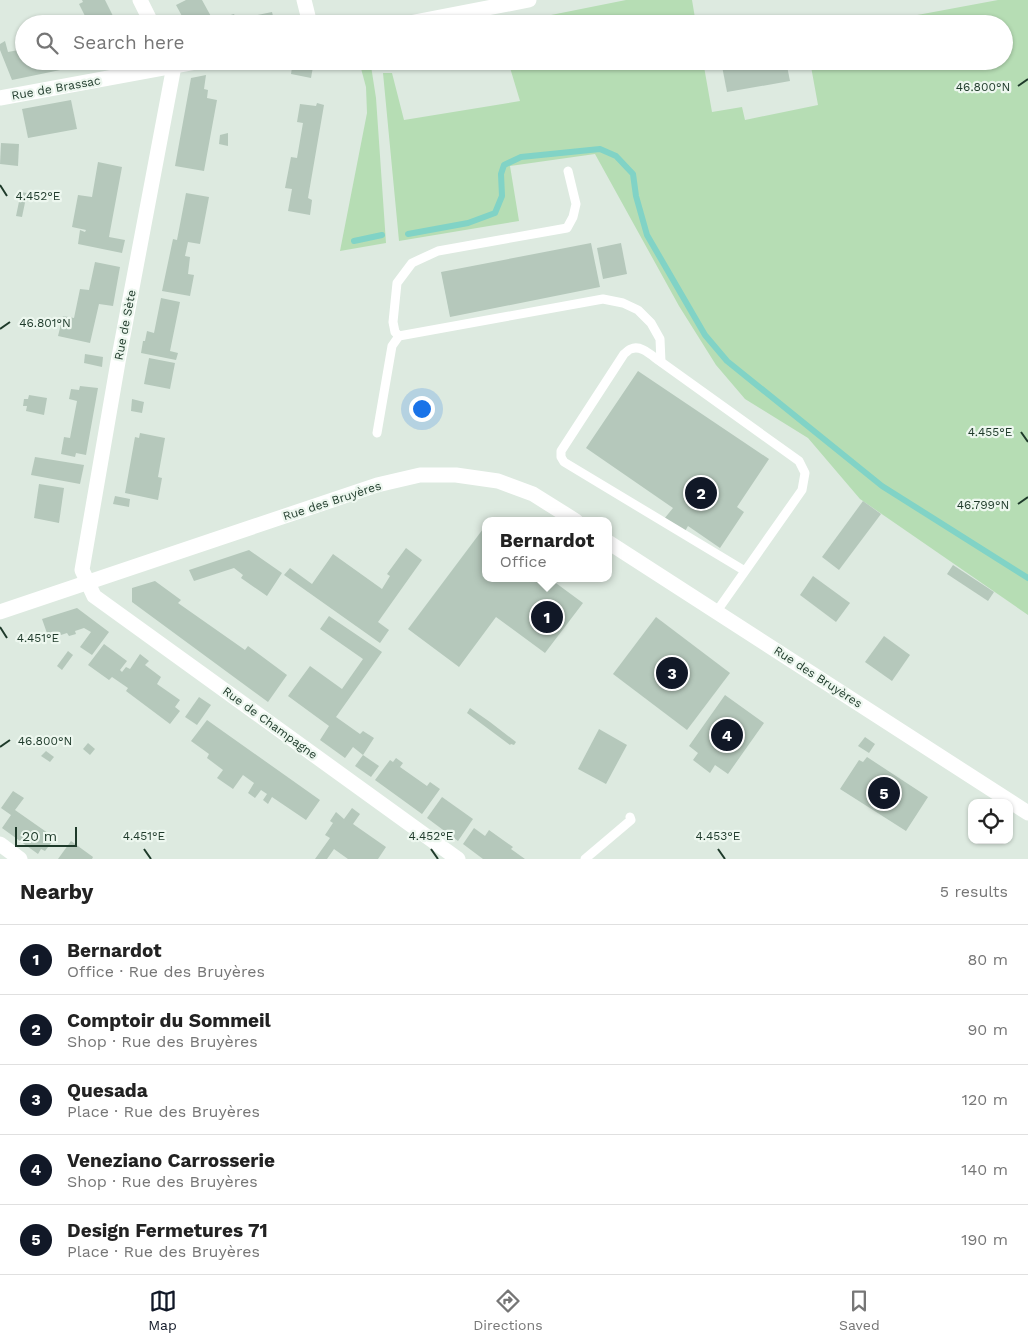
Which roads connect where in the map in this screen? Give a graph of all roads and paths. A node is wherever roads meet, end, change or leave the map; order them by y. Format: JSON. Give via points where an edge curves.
{"nodes":[{"id":1,"x":140,"y":0,"type":"edge"},
{"id":2,"x":304,"y":0,"type":"edge"},
{"id":3,"x":529,"y":0,"type":"edge"},
{"id":4,"x":148,"y":15,"type":"edge"},
{"id":5,"x":308,"y":15,"type":"edge"},
{"id":6,"x":451,"y":15,"type":"edge"},
{"id":7,"x":142,"y":70,"type":"edge"},
{"id":8,"x":172,"y":70,"type":"edge"},
{"id":9,"x":0,"y":98,"type":"edge"},
{"id":10,"x":568,"y":171,"type":"dead end"},
{"id":11,"x":399,"y":336,"type":"junction"},
{"id":12,"x":661,"y":362,"type":"junction"},
{"id":13,"x":376,"y":433,"type":"dead end"},
{"id":14,"x":570,"y":517,"type":"edge"},
{"id":15,"x":612,"y":545,"type":"edge"},
{"id":16,"x":746,"y":571,"type":"junction"},
{"id":17,"x":87,"y":583,"type":"junction"},
{"id":18,"x":717,"y":611,"type":"junction"},
{"id":19,"x":0,"y":612,"type":"edge"},
{"id":20,"x":1028,"y":813,"type":"edge"},
{"id":21,"x":630,"y":817,"type":"dead end"},
{"id":22,"x":0,"y":844,"type":"edge"},
{"id":23,"x":20,"y":859,"type":"edge"},
{"id":24,"x":458,"y":859,"type":"edge"},
{"id":25,"x":585,"y":859,"type":"edge"}],
"edges":[{"from":1,"to":4,"type":"street"},
{"from":2,"to":5,"type":"street"},
{"from":3,"to":6,"type":"street"},
{"from":7,"to":9,"type":"street","name":"Rue de Brassac"},
{"from":8,"to":17,"type":"street","name":"Rue de Sète","via":[[82,570]]},
{"from":10,"to":11,"type":"lane","via":[[576,204],[567,228],[438,251],[412,263],[397,283],[394,322]]},
{"from":11,"to":12,"type":"lane","via":[[603,299],[638,310],[651,322],[660,339]]},
{"from":11,"to":13,"type":"lane","via":[[392,346]]},
{"from":12,"to":16,"type":"lane","via":[[799,461],[805,473],[802,490]]},
{"from":12,"to":16,"type":"lane","via":[[636,348],[624,354],[560,457]]},
{"from":14,"to":17,"type":"street","name":"Rue des Bruyères","via":[[533,494],[498,481],[456,475],[420,475],[377,486]]},
{"from":15,"to":18,"type":"street","name":"Rue des Bruyères"},
{"from":16,"to":18,"type":"lane"},
{"from":17,"to":19,"type":"street","name":"Rue des Bruyères"},
{"from":17,"to":24,"type":"street","name":"Rue de Champagne","via":[[94,596]]},
{"from":18,"to":20,"type":"street","name":"Rue des Bruyères"},
{"from":21,"to":25,"type":"lane"},
{"from":22,"to":23,"type":"street"}]}
